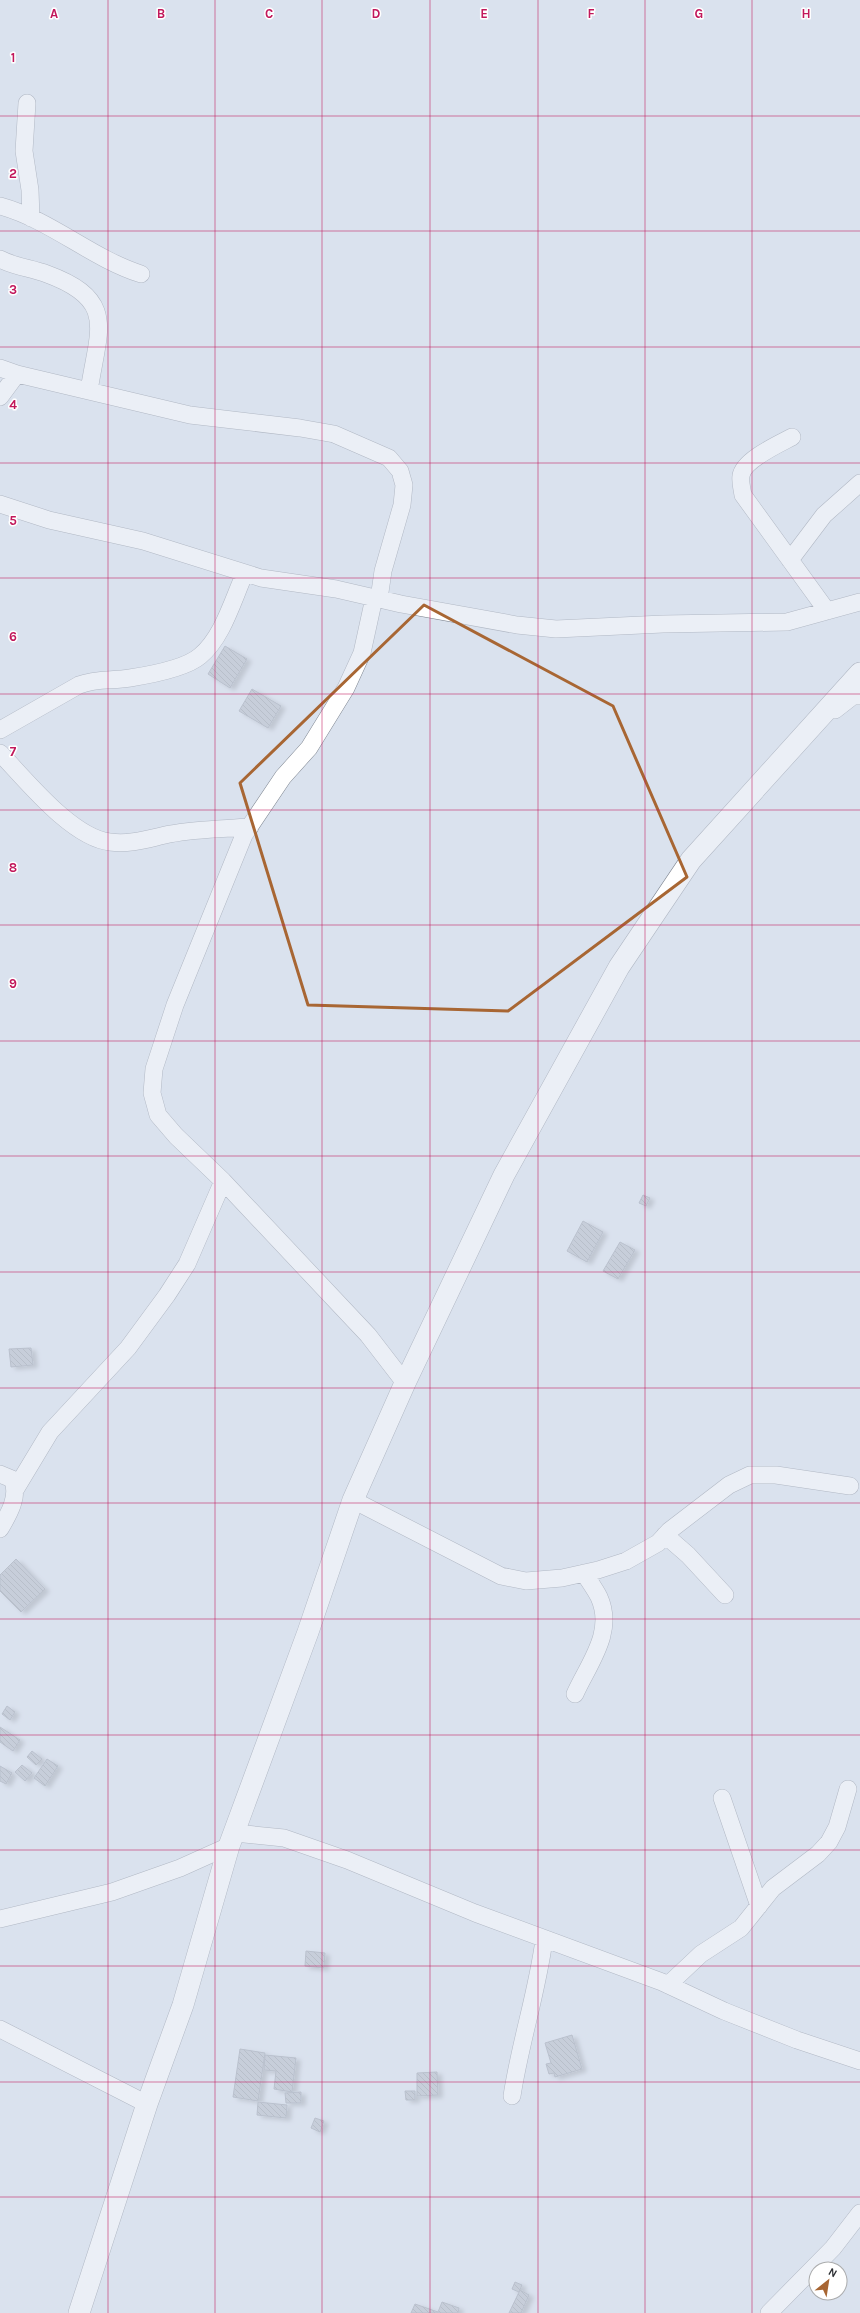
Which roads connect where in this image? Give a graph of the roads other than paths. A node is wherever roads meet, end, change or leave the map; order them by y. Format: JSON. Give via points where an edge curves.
{"nodes":[{"id":1,"x":27,"y":103,"type":"dead end"},
{"id":2,"x":0,"y":206,"type":"edge"},
{"id":3,"x":30,"y":218,"type":"junction"},
{"id":4,"x":0,"y":259,"type":"edge"},
{"id":5,"x":141,"y":274,"type":"dead end"},
{"id":6,"x":0,"y":368,"type":"edge"},
{"id":7,"x":17,"y":374,"type":"junction"},
{"id":8,"x":89,"y":391,"type":"junction"},
{"id":9,"x":0,"y":398,"type":"edge"},
{"id":10,"x":792,"y":437,"type":"dead end"},
{"id":11,"x":860,"y":483,"type":"edge"},
{"id":12,"x":0,"y":504,"type":"edge"},
{"id":13,"x":790,"y":560,"type":"junction"},
{"id":14,"x":245,"y":573,"type":"junction"},
{"id":15,"x":377,"y":599,"type":"junction"},
{"id":16,"x":860,"y":602,"type":"edge"},
{"id":17,"x":827,"y":611,"type":"junction"},
{"id":18,"x":860,"y":673,"type":"edge"},
{"id":19,"x":860,"y":696,"type":"edge"},
{"id":20,"x":0,"y":730,"type":"edge"},
{"id":21,"x":808,"y":732,"type":"junction"},
{"id":22,"x":0,"y":753,"type":"edge"},
{"id":23,"x":250,"y":827,"type":"junction"},
{"id":24,"x":223,"y":1181,"type":"junction"},
{"id":25,"x":405,"y":1382,"type":"junction"},
{"id":26,"x":0,"y":1474,"type":"edge"},
{"id":27,"x":850,"y":1486,"type":"dead end"},
{"id":28,"x":15,"y":1490,"type":"junction"},
{"id":29,"x":353,"y":1500,"type":"junction"},
{"id":30,"x":0,"y":1529,"type":"edge"},
{"id":31,"x":665,"y":1535,"type":"junction"},
{"id":32,"x":584,"y":1573,"type":"junction"},
{"id":33,"x":725,"y":1595,"type":"dead end"},
{"id":34,"x":575,"y":1694,"type":"dead end"},
{"id":35,"x":848,"y":1790,"type":"dead end"},
{"id":36,"x":722,"y":1798,"type":"dead end"},
{"id":37,"x":232,"y":1840,"type":"junction"},
{"id":38,"x":759,"y":1906,"type":"junction"},
{"id":39,"x":0,"y":1919,"type":"edge"},
{"id":40,"x":544,"y":1940,"type":"junction"},
{"id":41,"x":668,"y":1985,"type":"junction"},
{"id":42,"x":0,"y":2029,"type":"edge"},
{"id":43,"x":860,"y":2061,"type":"edge"},
{"id":44,"x":512,"y":2096,"type":"dead end"},
{"id":45,"x":147,"y":2104,"type":"junction"},
{"id":46,"x":860,"y":2213,"type":"edge"},
{"id":47,"x":78,"y":2313,"type":"edge"},
{"id":48,"x":769,"y":2313,"type":"edge"}],
"edges":[{"from":1,"to":3,"type":"street","via":[[24,151],[30,190]]},
{"from":2,"to":3,"type":"street"},
{"from":3,"to":5,"type":"street","via":[[114,264]]},
{"from":4,"to":8,"type":"street","via":[[8,264],[45,273],[64,281],[90,299],[98,312],[99,327]]},
{"from":6,"to":7,"type":"street"},
{"from":7,"to":8,"type":"street"},
{"from":7,"to":9,"type":"street"},
{"from":8,"to":15,"type":"street","via":[[190,415],[334,434],[389,458],[400,471],[404,485],[402,505],[382,571]]},
{"from":10,"to":13,"type":"street","via":[[756,458],[745,467],[741,476],[743,495]]},
{"from":11,"to":13,"type":"street","via":[[824,515]]},
{"from":12,"to":14,"type":"street","via":[[49,520],[143,541]]},
{"from":13,"to":17,"type":"street"},
{"from":14,"to":15,"type":"street"},
{"from":14,"to":20,"type":"street","via":[[218,632],[207,649],[198,657],[141,676],[93,680],[79,685]]},
{"from":15,"to":17,"type":"street","via":[[470,618],[556,629],[787,622]]},
{"from":15,"to":23,"type":"street","via":[[362,653],[346,688],[309,748],[283,777]]},
{"from":16,"to":17,"type":"street"},
{"from":18,"to":21,"type":"street"},
{"from":19,"to":21,"type":"street","via":[[853,696]]},
{"from":21,"to":25,"type":"street","via":[[691,860],[619,967],[504,1175]]},
{"from":22,"to":23,"type":"street","via":[[44,801],[86,833],[109,842],[140,842],[199,830]]},
{"from":23,"to":24,"type":"street","via":[[244,835],[175,1005],[154,1069],[152,1093],[158,1115]]},
{"from":24,"to":25,"type":"street","via":[[368,1335]]},
{"from":24,"to":28,"type":"street","via":[[187,1264],[168,1294],[128,1348],[50,1432]]},
{"from":25,"to":29,"type":"street"},
{"from":26,"to":28,"type":"street","via":[[12,1479]]},
{"from":27,"to":31,"type":"street","via":[[776,1474],[750,1475],[729,1485]]},
{"from":28,"to":30,"type":"street","via":[[8,1516]]},
{"from":29,"to":32,"type":"street","via":[[501,1576],[526,1581]]},
{"from":29,"to":37,"type":"street"},
{"from":31,"to":32,"type":"street","via":[[658,1543],[626,1561]]},
{"from":31,"to":33,"type":"street","via":[[688,1555]]},
{"from":32,"to":34,"type":"street","via":[[599,1598],[605,1622],[604,1635]]},
{"from":35,"to":38,"type":"street","via":[[839,1821],[829,1842],[818,1854],[772,1888]]},
{"from":36,"to":38,"type":"street"},
{"from":37,"to":39,"type":"street","via":[[180,1868],[112,1892]]},
{"from":37,"to":40,"type":"street","via":[[284,1838]]},
{"from":37,"to":45,"type":"street","via":[[183,2005]]},
{"from":38,"to":41,"type":"street","via":[[741,1928],[701,1954]]},
{"from":40,"to":41,"type":"street"},
{"from":40,"to":44,"type":"street","via":[[539,1980],[518,2056]]},
{"from":41,"to":43,"type":"street","via":[[797,2040]]},
{"from":42,"to":45,"type":"street"},
{"from":45,"to":47,"type":"street"},
{"from":46,"to":48,"type":"street","via":[[833,2248]]}]}
